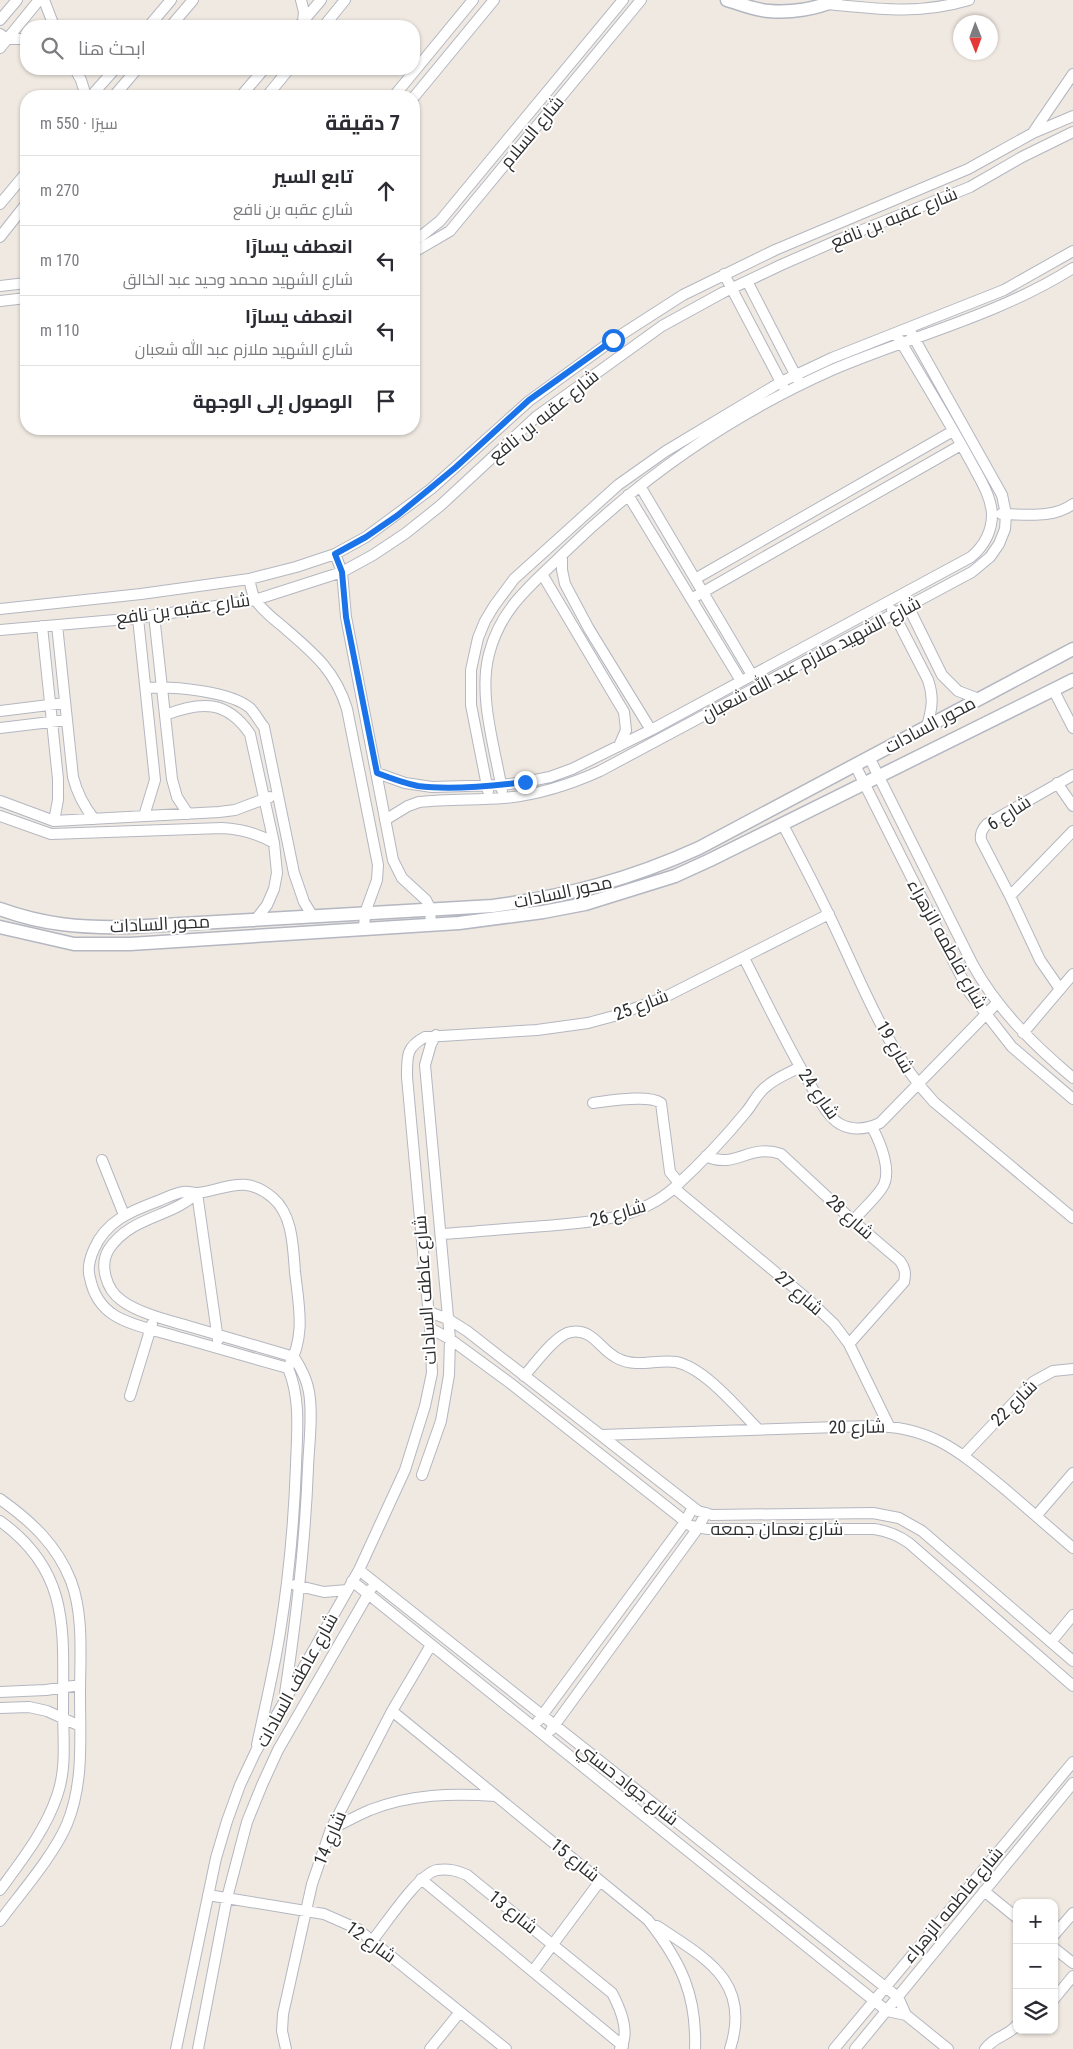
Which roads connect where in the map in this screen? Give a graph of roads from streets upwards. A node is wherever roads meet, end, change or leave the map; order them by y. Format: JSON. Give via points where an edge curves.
{"nodes":[{"id":1,"x":17,"y":0,"type":"edge"},
{"id":2,"x":39,"y":0,"type":"edge"},
{"id":3,"x":44,"y":0,"type":"edge"},
{"id":4,"x":170,"y":0,"type":"edge"},
{"id":5,"x":193,"y":0,"type":"edge"},
{"id":6,"x":301,"y":0,"type":"edge"},
{"id":7,"x":321,"y":0,"type":"edge"},
{"id":8,"x":345,"y":0,"type":"edge"},
{"id":9,"x":473,"y":0,"type":"edge"},
{"id":10,"x":494,"y":0,"type":"edge"},
{"id":11,"x":623,"y":0,"type":"edge"},
{"id":12,"x":641,"y":0,"type":"edge"},
{"id":13,"x":727,"y":0,"type":"edge"},
{"id":14,"x":969,"y":0,"type":"edge"},
{"id":15,"x":831,"y":2,"type":"edge"},
{"id":16,"x":948,"y":3,"type":"edge"},
{"id":17,"x":0,"y":20,"type":"edge"},
{"id":18,"x":20,"y":20,"type":"edge"},
{"id":19,"x":20,"y":20,"type":"edge"},
{"id":20,"x":52,"y":20,"type":"edge"},
{"id":21,"x":154,"y":20,"type":"edge"},
{"id":22,"x":177,"y":20,"type":"edge"},
{"id":23,"x":302,"y":20,"type":"edge"},
{"id":24,"x":304,"y":20,"type":"edge"},
{"id":25,"x":329,"y":20,"type":"edge"},
{"id":26,"x":4,"y":37,"type":"edge"},
{"id":27,"x":20,"y":38,"type":"edge"},
{"id":28,"x":0,"y":48,"type":"edge"},
{"id":29,"x":420,"y":64,"type":"edge"},
{"id":30,"x":1073,"y":74,"type":"edge"},
{"id":31,"x":78,"y":75,"type":"edge"},
{"id":32,"x":110,"y":75,"type":"edge"},
{"id":33,"x":132,"y":75,"type":"edge"},
{"id":34,"x":259,"y":75,"type":"edge"},
{"id":35,"x":284,"y":75,"type":"edge"},
{"id":36,"x":411,"y":75,"type":"edge"},
{"id":37,"x":84,"y":90,"type":"edge"},
{"id":38,"x":97,"y":90,"type":"edge"},
{"id":39,"x":119,"y":90,"type":"edge"},
{"id":40,"x":246,"y":90,"type":"edge"},
{"id":41,"x":272,"y":90,"type":"edge"},
{"id":42,"x":399,"y":90,"type":"edge"},
{"id":43,"x":420,"y":90,"type":"edge"},
{"id":44,"x":1073,"y":116,"type":"edge"},
{"id":45,"x":523,"y":123,"type":"junction"},
{"id":46,"x":533,"y":131,"type":"junction"},
{"id":47,"x":1033,"y":132,"type":"junction"},
{"id":48,"x":1073,"y":132,"type":"edge"},
{"id":49,"x":20,"y":180,"type":"edge"},
{"id":50,"x":0,"y":204,"type":"edge"},
{"id":51,"x":20,"y":211,"type":"edge"},
{"id":52,"x":420,"y":235,"type":"edge"},
{"id":53,"x":0,"y":236,"type":"edge"},
{"id":54,"x":420,"y":248,"type":"edge"},
{"id":55,"x":775,"y":250,"type":"junction"},
{"id":56,"x":1073,"y":251,"type":"edge"},
{"id":57,"x":782,"y":264,"type":"junction"},
{"id":58,"x":1073,"y":268,"type":"edge"},
{"id":59,"x":724,"y":274,"type":"junction"},
{"id":60,"x":747,"y":281,"type":"junction"},
{"id":61,"x":2,"y":283,"type":"edge"},
{"id":62,"x":20,"y":283,"type":"edge"},
{"id":63,"x":732,"y":288,"type":"junction"},
{"id":64,"x":20,"y":299,"type":"edge"},
{"id":65,"x":0,"y":301,"type":"edge"},
{"id":66,"x":909,"y":329,"type":"junction"},
{"id":67,"x":896,"y":334,"type":"junction"},
{"id":68,"x":914,"y":339,"type":"junction"},
{"id":69,"x":902,"y":344,"type":"junction"},
{"id":70,"x":794,"y":374,"type":"junction"},
{"id":71,"x":781,"y":382,"type":"junction"},
{"id":72,"x":801,"y":385,"type":"junction"},
{"id":73,"x":786,"y":392,"type":"junction"},
{"id":74,"x":953,"y":431,"type":"junction"},
{"id":75,"x":961,"y":444,"type":"junction"},
{"id":76,"x":640,"y":486,"type":"junction"},
{"id":77,"x":628,"y":494,"type":"junction"},
{"id":78,"x":1073,"y":504,"type":"edge"},
{"id":79,"x":992,"y":513,"type":"junction"},
{"id":80,"x":1006,"y":514,"type":"junction"},
{"id":81,"x":335,"y":554,"type":"junction"},
{"id":82,"x":562,"y":555,"type":"junction"},
{"id":83,"x":342,"y":572,"type":"junction"},
{"id":84,"x":542,"y":574,"type":"junction"},
{"id":85,"x":249,"y":579,"type":"junction"},
{"id":86,"x":695,"y":579,"type":"junction"},
{"id":87,"x":703,"y":592,"type":"junction"},
{"id":88,"x":902,"y":594,"type":"junction"},
{"id":89,"x":691,"y":599,"type":"junction"},
{"id":90,"x":255,"y":600,"type":"junction"},
{"id":91,"x":888,"y":602,"type":"junction"},
{"id":92,"x":909,"y":607,"type":"junction"},
{"id":93,"x":0,"y":609,"type":"edge"},
{"id":94,"x":895,"y":614,"type":"junction"},
{"id":95,"x":154,"y":616,"type":"junction"},
{"id":96,"x":138,"y":618,"type":"junction"},
{"id":97,"x":57,"y":625,"type":"junction"},
{"id":98,"x":42,"y":626,"type":"junction"},
{"id":99,"x":0,"y":630,"type":"edge"},
{"id":100,"x":1073,"y":649,"type":"edge"},
{"id":101,"x":752,"y":675,"type":"junction"},
{"id":102,"x":1073,"y":680,"type":"edge"},
{"id":103,"x":740,"y":682,"type":"junction"},
{"id":104,"x":162,"y":686,"type":"junction"},
{"id":105,"x":146,"y":688,"type":"junction"},
{"id":106,"x":1054,"y":691,"type":"junction"},
{"id":107,"x":979,"y":699,"type":"junction"},
{"id":108,"x":65,"y":703,"type":"junction"},
{"id":109,"x":50,"y":705,"type":"junction"},
{"id":110,"x":0,"y":711,"type":"edge"},
{"id":111,"x":165,"y":715,"type":"junction"},
{"id":112,"x":67,"y":720,"type":"junction"},
{"id":113,"x":52,"y":722,"type":"junction"},
{"id":114,"x":927,"y":726,"type":"junction"},
{"id":115,"x":0,"y":728,"type":"edge"},
{"id":116,"x":1073,"y":728,"type":"edge"},
{"id":117,"x":651,"y":730,"type":"junction"},
{"id":118,"x":619,"y":746,"type":"junction"},
{"id":119,"x":869,"y":757,"type":"junction"},
{"id":120,"x":855,"y":765,"type":"junction"},
{"id":121,"x":377,"y":773,"type":"junction"},
{"id":122,"x":1073,"y":775,"type":"edge"},
{"id":123,"x":879,"y":777,"type":"junction"},
{"id":124,"x":864,"y":784,"type":"junction"},
{"id":125,"x":1057,"y":784,"type":"junction"},
{"id":126,"x":501,"y":785,"type":"junction"},
{"id":127,"x":487,"y":786,"type":"junction"},
{"id":128,"x":278,"y":795,"type":"junction"},
{"id":129,"x":264,"y":798,"type":"junction"},
{"id":130,"x":503,"y":798,"type":"junction"},
{"id":131,"x":489,"y":799,"type":"junction"},
{"id":132,"x":0,"y":802,"type":"edge"},
{"id":133,"x":1073,"y":806,"type":"edge"},
{"id":134,"x":188,"y":814,"type":"junction"},
{"id":135,"x":0,"y":816,"type":"edge"},
{"id":136,"x":144,"y":816,"type":"junction"},
{"id":137,"x":94,"y":819,"type":"junction"},
{"id":138,"x":386,"y":820,"type":"junction"},
{"id":139,"x":54,"y":821,"type":"junction"},
{"id":140,"x":783,"y":825,"type":"junction"},
{"id":141,"x":1073,"y":831,"type":"edge"},
{"id":142,"x":274,"y":843,"type":"junction"},
{"id":143,"x":1010,"y":896,"type":"junction"},
{"id":144,"x":0,"y":908,"type":"edge"},
{"id":145,"x":430,"y":908,"type":"junction"},
{"id":146,"x":365,"y":914,"type":"junction"},
{"id":147,"x":829,"y":914,"type":"junction"},
{"id":148,"x":312,"y":915,"type":"junction"},
{"id":149,"x":257,"y":918,"type":"junction"},
{"id":150,"x":431,"y":925,"type":"junction"},
{"id":151,"x":0,"y":927,"type":"edge"},
{"id":152,"x":364,"y":930,"type":"junction"},
{"id":153,"x":744,"y":958,"type":"junction"},
{"id":154,"x":1073,"y":974,"type":"edge"},
{"id":155,"x":1060,"y":990,"type":"junction"},
{"id":156,"x":998,"y":1004,"type":"junction"},
{"id":157,"x":986,"y":1015,"type":"junction"},
{"id":158,"x":1023,"y":1033,"type":"junction"},
{"id":159,"x":436,"y":1035,"type":"junction"},
{"id":160,"x":800,"y":1067,"type":"junction"},
{"id":161,"x":1073,"y":1077,"type":"edge"},
{"id":162,"x":917,"y":1084,"type":"junction"},
{"id":163,"x":1073,"y":1099,"type":"edge"},
{"id":164,"x":593,"y":1103,"type":"dead end"},
{"id":165,"x":872,"y":1127,"type":"junction"},
{"id":166,"x":706,"y":1156,"type":"junction"},
{"id":167,"x":102,"y":1160,"type":"dead end"},
{"id":168,"x":677,"y":1186,"type":"junction"},
{"id":169,"x":197,"y":1193,"type":"junction"},
{"id":170,"x":124,"y":1215,"type":"junction"},
{"id":171,"x":1073,"y":1218,"type":"edge"},
{"id":172,"x":853,"y":1221,"type":"junction"},
{"id":173,"x":442,"y":1234,"type":"junction"},
{"id":174,"x":429,"y":1312,"type":"junction"},
{"id":175,"x":154,"y":1316,"type":"junction"},
{"id":176,"x":448,"y":1319,"type":"junction"},
{"id":177,"x":430,"y":1328,"type":"junction"},
{"id":178,"x":150,"y":1329,"type":"junction"},
{"id":179,"x":217,"y":1334,"type":"junction"},
{"id":180,"x":450,"y":1339,"type":"junction"},
{"id":181,"x":849,"y":1344,"type":"junction"},
{"id":182,"x":219,"y":1348,"type":"junction"},
{"id":183,"x":294,"y":1357,"type":"junction"},
{"id":184,"x":288,"y":1368,"type":"junction"},
{"id":185,"x":1073,"y":1370,"type":"edge"},
{"id":186,"x":432,"y":1373,"type":"junction"},
{"id":187,"x":449,"y":1375,"type":"junction"},
{"id":188,"x":524,"y":1376,"type":"junction"},
{"id":189,"x":130,"y":1396,"type":"dead end"},
{"id":190,"x":889,"y":1426,"type":"junction"},
{"id":191,"x":758,"y":1429,"type":"junction"},
{"id":192,"x":601,"y":1434,"type":"junction"},
{"id":193,"x":964,"y":1455,"type":"junction"},
{"id":194,"x":1073,"y":1473,"type":"edge"},
{"id":195,"x":422,"y":1475,"type":"dead end"},
{"id":196,"x":0,"y":1500,"type":"edge"},
{"id":197,"x":693,"y":1507,"type":"junction"},
{"id":198,"x":706,"y":1514,"type":"junction"},
{"id":199,"x":1036,"y":1516,"type":"junction"},
{"id":200,"x":0,"y":1521,"type":"edge"},
{"id":201,"x":685,"y":1522,"type":"junction"},
{"id":202,"x":698,"y":1528,"type":"junction"},
{"id":203,"x":1073,"y":1548,"type":"edge"},
{"id":204,"x":359,"y":1570,"type":"junction"},
{"id":205,"x":375,"y":1582,"type":"junction"},
{"id":206,"x":286,"y":1584,"type":"junction"},
{"id":207,"x":300,"y":1586,"type":"junction"},
{"id":208,"x":350,"y":1586,"type":"junction"},
{"id":209,"x":990,"y":1589,"type":"junction"},
{"id":210,"x":368,"y":1594,"type":"junction"},
{"id":211,"x":980,"y":1605,"type":"junction"},
{"id":212,"x":1073,"y":1615,"type":"edge"},
{"id":213,"x":1024,"y":1619,"type":"junction"},
{"id":214,"x":1014,"y":1635,"type":"junction"},
{"id":215,"x":1051,"y":1642,"type":"junction"},
{"id":216,"x":432,"y":1645,"type":"junction"},
{"id":217,"x":1073,"y":1661,"type":"edge"},
{"id":218,"x":80,"y":1686,"type":"junction"},
{"id":219,"x":1073,"y":1686,"type":"edge"},
{"id":220,"x":63,"y":1688,"type":"junction"},
{"id":221,"x":0,"y":1692,"type":"edge"},
{"id":222,"x":283,"y":1706,"type":"junction"},
{"id":223,"x":0,"y":1708,"type":"edge"},
{"id":224,"x":392,"y":1711,"type":"junction"},
{"id":225,"x":542,"y":1716,"type":"junction"},
{"id":226,"x":63,"y":1719,"type":"junction"},
{"id":227,"x":80,"y":1726,"type":"junction"},
{"id":228,"x":533,"y":1726,"type":"junction"},
{"id":229,"x":554,"y":1726,"type":"junction"},
{"id":230,"x":546,"y":1736,"type":"junction"},
{"id":231,"x":256,"y":1753,"type":"junction"},
{"id":232,"x":1073,"y":1762,"type":"edge"},
{"id":233,"x":1073,"y":1783,"type":"edge"},
{"id":234,"x":496,"y":1796,"type":"junction"},
{"id":235,"x":331,"y":1829,"type":"junction"},
{"id":236,"x":421,"y":1878,"type":"junction"},
{"id":237,"x":600,"y":1881,"type":"junction"},
{"id":238,"x":0,"y":1890,"type":"edge"},
{"id":239,"x":984,"y":1891,"type":"junction"},
{"id":240,"x":208,"y":1895,"type":"junction"},
{"id":241,"x":227,"y":1898,"type":"junction"},
{"id":242,"x":306,"y":1911,"type":"junction"},
{"id":243,"x":1073,"y":1913,"type":"edge"},
{"id":244,"x":1013,"y":1915,"type":"edge"},
{"id":245,"x":648,"y":1920,"type":"junction"},
{"id":246,"x":0,"y":1921,"type":"edge"},
{"id":247,"x":1058,"y":1930,"type":"edge"},
{"id":248,"x":372,"y":1941,"type":"junction"},
{"id":249,"x":553,"y":1944,"type":"junction"},
{"id":250,"x":1058,"y":1951,"type":"edge"},
{"id":251,"x":1073,"y":1963,"type":"edge"},
{"id":252,"x":533,"y":1971,"type":"junction"},
{"id":253,"x":1073,"y":1976,"type":"edge"},
{"id":254,"x":885,"y":1987,"type":"junction"},
{"id":255,"x":1058,"y":1994,"type":"edge"},
{"id":256,"x":898,"y":1997,"type":"junction"},
{"id":257,"x":874,"y":2000,"type":"junction"},
{"id":258,"x":887,"y":2010,"type":"junction"},
{"id":259,"x":460,"y":2012,"type":"junction"},
{"id":260,"x":906,"y":2015,"type":"junction"},
{"id":261,"x":1013,"y":2029,"type":"edge"},
{"id":262,"x":201,"y":2033,"type":"junction"},
{"id":263,"x":622,"y":2047,"type":"edge"},
{"id":264,"x":176,"y":2049,"type":"edge"},
{"id":265,"x":198,"y":2049,"type":"edge"},
{"id":266,"x":205,"y":2049,"type":"edge"},
{"id":267,"x":286,"y":2049,"type":"edge"},
{"id":268,"x":430,"y":2049,"type":"edge"},
{"id":269,"x":506,"y":2049,"type":"edge"},
{"id":270,"x":695,"y":2049,"type":"edge"},
{"id":271,"x":730,"y":2049,"type":"edge"},
{"id":272,"x":834,"y":2049,"type":"edge"},
{"id":273,"x":855,"y":2049,"type":"edge"},
{"id":274,"x":948,"y":2049,"type":"edge"},
{"id":275,"x":985,"y":2049,"type":"edge"}],
"edges":[{"from":1,"to":17,"type":"street"},
{"from":2,"to":19,"type":"street"},
{"from":3,"to":20,"type":"street"},
{"from":4,"to":21,"type":"street"},
{"from":5,"to":22,"type":"street"},
{"from":6,"to":23,"type":"street"},
{"from":7,"to":24,"type":"street"},
{"from":8,"to":25,"type":"street"},
{"from":9,"to":29,"type":"street"},
{"from":10,"to":43,"type":"street"},
{"from":11,"to":45,"type":"street","name":"شارع السلام"},
{"from":12,"to":46,"type":"street","name":"شارع السلام"},
{"from":13,"to":15,"type":"street","via":[[769,11],[800,10]]},
{"from":14,"to":16,"type":"street"},
{"from":15,"to":16,"type":"street","via":[[889,10],[919,10]]},
{"from":18,"to":26,"type":"street"},
{"from":26,"to":27,"type":"street"},
{"from":26,"to":28,"type":"street"},
{"from":30,"to":47,"type":"street"},
{"from":31,"to":37,"type":"street"},
{"from":32,"to":38,"type":"street"},
{"from":33,"to":39,"type":"street"},
{"from":34,"to":40,"type":"street"},
{"from":35,"to":41,"type":"street"},
{"from":36,"to":42,"type":"street"},
{"from":44,"to":47,"type":"street","name":"شارع عقبه بن نافع"},
{"from":45,"to":46,"type":"street"},
{"from":45,"to":52,"type":"street","name":"شارع السلام","via":[[440,221]]},
{"from":46,"to":54,"type":"street","name":"شارع السلام","via":[[450,231]]},
{"from":47,"to":55,"type":"street","name":"شارع عقبه بن نافع","via":[[968,169]]},
{"from":48,"to":57,"type":"street","name":"شارع عقبه بن نافع","via":[[946,198]]},
{"from":49,"to":50,"type":"street"},
{"from":51,"to":53,"type":"street"},
{"from":55,"to":57,"type":"street"},
{"from":55,"to":59,"type":"street","name":"شارع عقبه بن نافع"},
{"from":56,"to":66,"type":"street","via":[[1004,290]]},
{"from":57,"to":60,"type":"street","name":"شارع عقبه بن نافع"},
{"from":58,"to":68,"type":"street","via":[[974,317]]},
{"from":59,"to":63,"type":"street"},
{"from":59,"to":81,"type":"street","name":"شارع عقبه بن نافع","via":[[683,295],[613,340],[529,400],[450,473],[398,515]]},
{"from":60,"to":63,"type":"street","name":"شارع عقبه بن نافع"},
{"from":60,"to":70,"type":"street"},
{"from":61,"to":62,"type":"street"},
{"from":63,"to":71,"type":"street"},
{"from":63,"to":83,"type":"street","name":"شارع عقبه بن نافع","via":[[683,313],[622,353],[537,416],[406,532]]},
{"from":64,"to":65,"type":"street"},
{"from":66,"to":67,"type":"street"},
{"from":66,"to":68,"type":"street","name":"شارع الشهيد ملازم عبد الله شعبان"},
{"from":67,"to":69,"type":"street","name":"شارع الشهيد ملازم عبد الله شعبان"},
{"from":67,"to":70,"type":"street"},
{"from":68,"to":69,"type":"street"},
{"from":68,"to":80,"type":"street","name":"شارع الشهيد ملازم عبد الله شعبان","via":[[998,487]]},
{"from":69,"to":72,"type":"street"},
{"from":69,"to":74,"type":"street","name":"شارع الشهيد ملازم عبد الله شعبان"},
{"from":70,"to":71,"type":"street"},
{"from":70,"to":72,"type":"street"},
{"from":71,"to":73,"type":"street"},
{"from":71,"to":127,"type":"street","via":[[666,451],[618,485],[514,579],[494,606],[478,638],[470,688]]},
{"from":72,"to":73,"type":"street"},
{"from":73,"to":76,"type":"street","via":[[709,437]]},
{"from":74,"to":75,"type":"street","name":"شارع الشهيد ملازم عبد الله شعبان"},
{"from":74,"to":86,"type":"street"},
{"from":75,"to":79,"type":"street","name":"شارع الشهيد ملازم عبد الله شعبان","via":[[987,492]]},
{"from":75,"to":87,"type":"street"},
{"from":76,"to":77,"type":"street"},
{"from":76,"to":86,"type":"street"},
{"from":77,"to":82,"type":"street"},
{"from":77,"to":89,"type":"street"},
{"from":78,"to":80,"type":"street","via":[[1054,513]]},
{"from":79,"to":80,"type":"street"},
{"from":79,"to":88,"type":"street","name":"شارع الشهيد ملازم عبد الله شعبان","via":[[989,534],[978,551]]},
{"from":80,"to":92,"type":"street","name":"شارع الشهيد ملازم عبد الله شعبان","via":[[1002,537],[990,557],[972,572]]},
{"from":81,"to":83,"type":"street"},
{"from":81,"to":85,"type":"street","name":"شارع عقبه بن نافع"},
{"from":82,"to":84,"type":"street"},
{"from":82,"to":117,"type":"street","via":[[565,584]]},
{"from":83,"to":90,"type":"street","name":"شارع عقبه بن نافع"},
{"from":83,"to":121,"type":"street","via":[[346,617]]},
{"from":84,"to":118,"type":"street","via":[[624,712],[626,730]]},
{"from":84,"to":126,"type":"street","via":[[506,614],[488,656],[485,688]]},
{"from":85,"to":90,"type":"street"},
{"from":85,"to":93,"type":"street","name":"شارع عقبه بن نافع"},
{"from":86,"to":87,"type":"street"},
{"from":87,"to":89,"type":"street"},
{"from":87,"to":101,"type":"street"},
{"from":88,"to":91,"type":"street","name":"شارع الشهيد ملازم عبد الله شعبان"},
{"from":88,"to":92,"type":"street"},
{"from":89,"to":103,"type":"street"},
{"from":90,"to":95,"type":"street","name":"شارع عقبه بن نافع"},
{"from":90,"to":146,"type":"street","via":[[321,661],[342,692],[378,865],[377,880]]},
{"from":91,"to":94,"type":"street"},
{"from":91,"to":101,"type":"street","name":"شارع الشهيد ملازم عبد الله شعبان"},
{"from":92,"to":94,"type":"street","name":"شارع الشهيد ملازم عبد الله شعبان"},
{"from":92,"to":107,"type":"street","via":[[942,675],[958,691]]},
{"from":94,"to":114,"type":"street","via":[[932,691],[933,703]]},
{"from":94,"to":130,"type":"street","name":"شارع الشهيد ملازم عبد الله شعبان","via":[[600,771],[554,790]]},
{"from":95,"to":96,"type":"street","name":"شارع عقبه بن نافع"},
{"from":95,"to":104,"type":"street"},
{"from":96,"to":97,"type":"street","name":"شارع عقبه بن نافع"},
{"from":96,"to":105,"type":"street"},
{"from":97,"to":98,"type":"street","name":"شارع عقبه بن نافع"},
{"from":97,"to":108,"type":"street"},
{"from":98,"to":99,"type":"street","name":"شارع عقبه بن نافع"},
{"from":98,"to":109,"type":"street"},
{"from":100,"to":107,"type":"street","name":"محور السادات"},
{"from":101,"to":103,"type":"street","name":"شارع الشهيد ملازم عبد الله شعبان"},
{"from":102,"to":106,"type":"street","name":"محور السادات"},
{"from":103,"to":117,"type":"street","name":"شارع الشهيد ملازم عبد الله شعبان"},
{"from":104,"to":105,"type":"street"},
{"from":104,"to":111,"type":"street"},
{"from":104,"to":128,"type":"street","via":[[232,696],[251,708],[264,726]]},
{"from":105,"to":136,"type":"street","via":[[155,780]]},
{"from":106,"to":116,"type":"street"},
{"from":106,"to":123,"type":"street","name":"محور السادات"},
{"from":107,"to":114,"type":"street","name":"محور السادات"},
{"from":108,"to":109,"type":"street"},
{"from":108,"to":112,"type":"street"},
{"from":109,"to":110,"type":"street"},
{"from":109,"to":113,"type":"street"},
{"from":111,"to":129,"type":"street","via":[[211,706],[227,710],[241,720],[250,734]]},
{"from":111,"to":134,"type":"street","via":[[172,779],[177,797]]},
{"from":112,"to":113,"type":"street"},
{"from":112,"to":137,"type":"street","via":[[77,792]]},
{"from":113,"to":115,"type":"street"},
{"from":113,"to":139,"type":"street","via":[[58,779]]},
{"from":114,"to":119,"type":"street","name":"محور السادات"},
{"from":117,"to":118,"type":"street","name":"شارع الشهيد ملازم عبد الله شعبان"},
{"from":118,"to":126,"type":"street","name":"شارع الشهيد ملازم عبد الله شعبان","via":[[550,777]]},
{"from":119,"to":120,"type":"street","name":"محور السادات"},
{"from":119,"to":123,"type":"street","name":"شارع فاطمه الزهراء"},
{"from":120,"to":124,"type":"street","name":"شارع فاطمه الزهراء"},
{"from":120,"to":145,"type":"street","name":"محور السادات","via":[[699,848],[619,880],[543,899],[493,906]]},
{"from":121,"to":127,"type":"street","name":"شارع الشهيد ملازم عبد الله شعبان","via":[[418,786]]},
{"from":121,"to":138,"type":"street"},
{"from":122,"to":125,"type":"street","name":"شارع 6"},
{"from":123,"to":124,"type":"street","name":"محور السادات"},
{"from":123,"to":156,"type":"street","name":"شارع فاطمه الزهراء","via":[[973,965]]},
{"from":124,"to":140,"type":"street","name":"محور السادات"},
{"from":124,"to":157,"type":"street","name":"شارع فاطمه الزهراء","via":[[964,984]]},
{"from":125,"to":133,"type":"street"},
{"from":125,"to":143,"type":"street","name":"شارع 6","via":[[982,828],[981,840]]},
{"from":126,"to":127,"type":"street","name":"شارع الشهيد ملازم عبد الله شعبان"},
{"from":126,"to":130,"type":"street"},
{"from":127,"to":131,"type":"street"},
{"from":128,"to":129,"type":"street"},
{"from":128,"to":148,"type":"street","via":[[298,888]]},
{"from":129,"to":134,"type":"street","via":[[235,810]]},
{"from":129,"to":142,"type":"street"},
{"from":130,"to":131,"type":"street","name":"شارع الشهيد ملازم عبد الله شعبان"},
{"from":131,"to":138,"type":"street","name":"شارع الشهيد ملازم عبد الله شعبان","via":[[419,802]]},
{"from":132,"to":139,"type":"street"},
{"from":134,"to":136,"type":"street"},
{"from":135,"to":142,"type":"street","via":[[51,834],[222,828],[241,829]]},
{"from":136,"to":137,"type":"street"},
{"from":137,"to":139,"type":"street"},
{"from":138,"to":145,"type":"street","via":[[395,867],[406,883],[424,897]]},
{"from":140,"to":147,"type":"street","name":"شارع 19"},
{"from":140,"to":150,"type":"street","name":"محور السادات","via":[[676,876],[603,899],[544,912]]},
{"from":141,"to":143,"type":"street"},
{"from":142,"to":149,"type":"street","via":[[278,872],[267,905]]},
{"from":143,"to":155,"type":"street","name":"شارع 6","via":[[1040,960]]},
{"from":144,"to":149,"type":"street","name":"محور السادات","via":[[28,919],[95,927]]},
{"from":145,"to":146,"type":"street","name":"محور السادات"},
{"from":145,"to":150,"type":"street"},
{"from":146,"to":148,"type":"street","name":"محور السادات"},
{"from":146,"to":152,"type":"street"},
{"from":147,"to":153,"type":"street","name":"شارع 25"},
{"from":147,"to":162,"type":"street","name":"شارع 19","via":[[885,1034]]},
{"from":148,"to":149,"type":"street","name":"محور السادات"},
{"from":150,"to":152,"type":"street","name":"محور السادات"},
{"from":151,"to":152,"type":"street","name":"محور السادات","via":[[74,944],[130,944]]},
{"from":153,"to":159,"type":"street","name":"شارع 25","via":[[664,998],[588,1023],[536,1030]]},
{"from":153,"to":160,"type":"street","name":"شارع 24"},
{"from":154,"to":155,"type":"street"},
{"from":155,"to":158,"type":"street"},
{"from":156,"to":157,"type":"street"},
{"from":156,"to":158,"type":"street","name":"شارع فاطمه الزهراء"},
{"from":157,"to":162,"type":"street"},
{"from":157,"to":163,"type":"street","name":"شارع فاطمه الزهراء","via":[[1027,1061]]},
{"from":158,"to":161,"type":"street","name":"شارع فاطمه الزهراء"},
{"from":159,"to":173,"type":"street","name":"شارع عاطف السادات","via":[[430,1044],[425,1065]]},
{"from":159,"to":174,"type":"street","name":"شارع عاطف السادات","via":[[425,1036],[415,1042],[408,1051],[407,1061]]},
{"from":160,"to":165,"type":"street","name":"شارع 24","via":[[833,1118],[847,1127]]},
{"from":160,"to":166,"type":"street","name":"شارع 26","via":[[767,1085]]},
{"from":162,"to":165,"type":"street","via":[[880,1123]]},
{"from":162,"to":171,"type":"street","name":"شارع 19","via":[[934,1102]]},
{"from":164,"to":168,"type":"street","via":[[644,1099],[662,1103],[670,1172]]},
{"from":165,"to":172,"type":"street","via":[[880,1145],[886,1178],[883,1187]]},
{"from":166,"to":168,"type":"street","name":"شارع 26"},
{"from":166,"to":172,"type":"street","name":"شارع 28","via":[[721,1161],[761,1150],[781,1154]]},
{"from":167,"to":170,"type":"street"},
{"from":168,"to":173,"type":"street","name":"شارع 26","via":[[655,1202],[609,1219]]},
{"from":168,"to":181,"type":"street","name":"شارع 27","via":[[817,1307]]},
{"from":169,"to":170,"type":"street","via":[[183,1192]]},
{"from":169,"to":175,"type":"street","via":[[187,1203],[137,1223],[108,1251],[104,1264],[111,1291],[121,1301]]},
{"from":169,"to":179,"type":"street"},
{"from":169,"to":183,"type":"street","via":[[232,1184],[255,1186],[274,1198],[286,1216],[292,1238],[300,1324]]},
{"from":170,"to":178,"type":"street","via":[[106,1228],[97,1242],[90,1257],[89,1274],[102,1305],[115,1315]]},
{"from":172,"to":181,"type":"street","name":"شارع 28","via":[[900,1261],[906,1275],[904,1282]]},
{"from":173,"to":176,"type":"street","name":"شارع عاطف السادات"},
{"from":174,"to":176,"type":"street","name":"شارع نعمان جمعه"},
{"from":174,"to":177,"type":"street","name":"شارع عاطف السادات"},
{"from":175,"to":178,"type":"street"},
{"from":175,"to":179,"type":"street"},
{"from":176,"to":180,"type":"street","name":"شارع عاطف السادات"},
{"from":176,"to":188,"type":"street","name":"شارع نعمان جمعه"},
{"from":177,"to":180,"type":"street","name":"شارع نعمان جمعه"},
{"from":177,"to":186,"type":"street","name":"شارع عاطف السادات"},
{"from":178,"to":182,"type":"street"},
{"from":178,"to":189,"type":"street"},
{"from":179,"to":182,"type":"street"},
{"from":179,"to":183,"type":"street"},
{"from":180,"to":187,"type":"street","name":"شارع عاطف السادات"},
{"from":180,"to":201,"type":"street","name":"شارع نعمان جمعه"},
{"from":181,"to":190,"type":"street","name":"شارع 27"},
{"from":182,"to":184,"type":"street"},
{"from":183,"to":184,"type":"street"},
{"from":183,"to":207,"type":"street","via":[[304,1373],[310,1410]]},
{"from":184,"to":206,"type":"street","via":[[298,1413]]},
{"from":185,"to":193,"type":"street","name":"شارع 22","via":[[1053,1371],[1033,1382]]},
{"from":186,"to":187,"type":"street"},
{"from":186,"to":204,"type":"street","name":"شارع عاطف السادات","via":[[426,1406],[408,1462]]},
{"from":187,"to":195,"type":"street","name":"شارع عاطف السادات","via":[[441,1421]]},
{"from":188,"to":191,"type":"street","via":[[561,1336],[580,1332],[590,1335],[610,1355],[620,1360],[631,1363],[676,1362],[689,1366]]},
{"from":188,"to":192,"type":"street","name":"شارع نعمان جمعه"},
{"from":190,"to":191,"type":"street","name":"شارع 20"},
{"from":190,"to":193,"type":"street","name":"شارع 20","via":[[921,1433]]},
{"from":191,"to":192,"type":"street","name":"شارع 20"},
{"from":192,"to":197,"type":"street","name":"شارع نعمان جمعه"},
{"from":193,"to":199,"type":"street","name":"شارع 20"},
{"from":194,"to":199,"type":"street"},
{"from":196,"to":218,"type":"street","via":[[42,1534],[71,1582],[78,1609]]},
{"from":197,"to":198,"type":"street","name":"شارع نعمان جمعه"},
{"from":197,"to":201,"type":"street"},
{"from":198,"to":202,"type":"street"},
{"from":198,"to":209,"type":"street","name":"شارع نعمان جمعه","via":[[886,1514],[922,1531]]},
{"from":199,"to":203,"type":"street","name":"شارع 20"},
{"from":200,"to":220,"type":"street","via":[[27,1544],[43,1564],[54,1587],[61,1611]]},
{"from":201,"to":202,"type":"street","name":"شارع نعمان جمعه"},
{"from":201,"to":225,"type":"street"},
{"from":202,"to":211,"type":"street","name":"شارع نعمان جمعه","via":[[886,1530],[910,1543]]},
{"from":202,"to":229,"type":"street"},
{"from":204,"to":205,"type":"street","name":"شارع جواد حسني"},
{"from":204,"to":208,"type":"street","name":"شارع عاطف السادات"},
{"from":205,"to":210,"type":"street","name":"شارع عاطف السادات"},
{"from":205,"to":225,"type":"street","name":"شارع جواد حسني"},
{"from":206,"to":207,"type":"street"},
{"from":206,"to":231,"type":"street","via":[[280,1633]]},
{"from":207,"to":208,"type":"street","via":[[324,1592]]},
{"from":207,"to":222,"type":"street"},
{"from":208,"to":210,"type":"street","name":"شارع جواد حسني"},
{"from":208,"to":222,"type":"street","name":"شارع عاطف السادات"},
{"from":209,"to":211,"type":"street"},
{"from":209,"to":213,"type":"street","name":"شارع نعمان جمعه"},
{"from":210,"to":216,"type":"street","name":"شارع جواد حسني"},
{"from":210,"to":241,"type":"street","name":"شارع عاطف السادات","via":[[278,1750],[239,1850]]},
{"from":211,"to":214,"type":"street","name":"شارع نعمان جمعه"},
{"from":212,"to":215,"type":"street"},
{"from":213,"to":214,"type":"street"},
{"from":213,"to":215,"type":"street","name":"شارع نعمان جمعه"},
{"from":214,"to":219,"type":"street","name":"شارع نعمان جمعه"},
{"from":215,"to":217,"type":"street","name":"شارع نعمان جمعه"},
{"from":216,"to":224,"type":"street","name":"شارع 14"},
{"from":216,"to":228,"type":"street","name":"شارع جواد حسني"},
{"from":218,"to":220,"type":"street"},
{"from":218,"to":227,"type":"street"},
{"from":220,"to":221,"type":"street"},
{"from":220,"to":226,"type":"street"},
{"from":222,"to":231,"type":"street","name":"شارع عاطف السادات"},
{"from":223,"to":226,"type":"street","via":[[30,1707]]},
{"from":224,"to":234,"type":"street","name":"شارع 15"},
{"from":224,"to":235,"type":"street","name":"شارع 14"},
{"from":225,"to":228,"type":"street"},
{"from":225,"to":229,"type":"street","name":"شارع جواد حسني"},
{"from":226,"to":227,"type":"street"},
{"from":226,"to":238,"type":"street","via":[[64,1770],[58,1794],[37,1840]]},
{"from":227,"to":246,"type":"street","via":[[76,1799],[66,1826],[52,1851]]},
{"from":228,"to":230,"type":"street","name":"شارع جواد حسني"},
{"from":229,"to":230,"type":"street"},
{"from":229,"to":254,"type":"street","name":"شارع جواد حسني"},
{"from":230,"to":257,"type":"street","name":"شارع جواد حسني"},
{"from":231,"to":240,"type":"street","name":"شارع عاطف السادات","via":[[227,1821]]},
{"from":232,"to":254,"type":"street","name":"شارع فاطمه الزهراء"},
{"from":233,"to":239,"type":"street","name":"شارع فاطمه الزهراء"},
{"from":234,"to":235,"type":"street","via":[[453,1793],[410,1798],[370,1810]]},
{"from":234,"to":237,"type":"street","name":"شارع 15"},
{"from":235,"to":242,"type":"street","name":"شارع 14"},
{"from":236,"to":248,"type":"street"},
{"from":236,"to":249,"type":"street","name":"شارع 13","via":[[436,1870],[452,1869],[467,1875]]},
{"from":236,"to":252,"type":"street"},
{"from":237,"to":245,"type":"street","name":"شارع 15"},
{"from":237,"to":249,"type":"street"},
{"from":239,"to":244,"type":"street"},
{"from":239,"to":256,"type":"street","name":"شارع فاطمه الزهراء"},
{"from":240,"to":241,"type":"street","name":"شارع 12"},
{"from":240,"to":264,"type":"street","name":"شارع عاطف السادات"},
{"from":241,"to":242,"type":"street","name":"شارع 12"},
{"from":241,"to":262,"type":"street","name":"شارع عاطف السادات"},
{"from":242,"to":248,"type":"street","name":"شارع 12","via":[[342,1921]]},
{"from":242,"to":267,"type":"street","name":"شارع 14","via":[[283,2014]]},
{"from":243,"to":247,"type":"street"},
{"from":245,"to":270,"type":"street","name":"شارع 15","via":[[672,1952],[689,1990],[694,2009]]},
{"from":245,"to":271,"type":"street","via":[[704,1958],[727,1984],[734,2000],[736,2018]]},
{"from":248,"to":259,"type":"street","name":"شارع 12"},
{"from":249,"to":252,"type":"street"},
{"from":249,"to":263,"type":"street","name":"شارع 13","via":[[612,1993],[624,2028]]},
{"from":250,"to":251,"type":"street"},
{"from":252,"to":263,"type":"street"},
{"from":253,"to":255,"type":"street"},
{"from":254,"to":256,"type":"street","name":"شارع جواد حسني"},
{"from":254,"to":257,"type":"street","name":"شارع فاطمه الزهراء"},
{"from":256,"to":258,"type":"street","name":"شارع فاطمه الزهراء"},
{"from":256,"to":260,"type":"street"},
{"from":257,"to":258,"type":"street","name":"شارع جواد حسني"},
{"from":257,"to":272,"type":"street","name":"شارع فاطمه الزهراء"},
{"from":258,"to":260,"type":"street"},
{"from":258,"to":273,"type":"street","name":"شارع فاطمه الزهراء"},
{"from":259,"to":268,"type":"street"},
{"from":259,"to":269,"type":"street","name":"شارع 12"},
{"from":260,"to":274,"type":"street"},
{"from":261,"to":275,"type":"street","via":[[994,2039]]},
{"from":262,"to":265,"type":"street","name":"شارع عاطف السادات"},
{"from":262,"to":266,"type":"street"}]}
